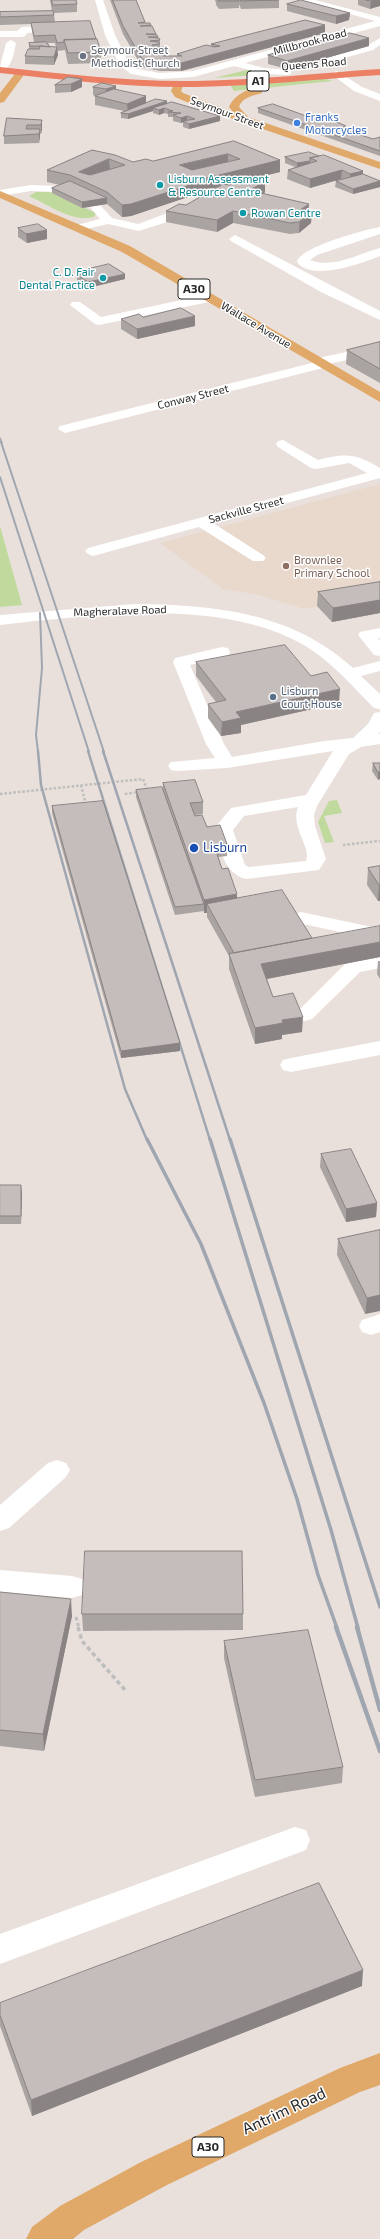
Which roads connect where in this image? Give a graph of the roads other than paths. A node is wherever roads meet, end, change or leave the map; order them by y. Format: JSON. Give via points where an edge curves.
{"nodes":[{"id":1,"x":99,"y":0,"type":"edge"},
{"id":2,"x":305,"y":0,"type":"edge"},
{"id":3,"x":380,"y":20,"type":"edge"},
{"id":4,"x":380,"y":23,"type":"edge"},
{"id":5,"x":0,"y":27,"type":"edge"},
{"id":6,"x":105,"y":28,"type":"junction"},
{"id":7,"x":358,"y":29,"type":"junction"},
{"id":8,"x":0,"y":34,"type":"edge"},
{"id":9,"x":124,"y":35,"type":"edge"},
{"id":10,"x":380,"y":36,"type":"edge"},
{"id":11,"x":380,"y":41,"type":"edge"},
{"id":12,"x":11,"y":43,"type":"dead end"},
{"id":13,"x":218,"y":55,"type":"edge"},
{"id":14,"x":4,"y":59,"type":"edge"},
{"id":15,"x":326,"y":60,"type":"edge"},
{"id":16,"x":238,"y":62,"type":"junction"},
{"id":17,"x":380,"y":67,"type":"edge"},
{"id":18,"x":0,"y":69,"type":"edge"},
{"id":19,"x":21,"y":72,"type":"junction"},
{"id":20,"x":288,"y":72,"type":"edge"},
{"id":21,"x":380,"y":72,"type":"edge"},
{"id":22,"x":337,"y":74,"type":"junction"},
{"id":23,"x":69,"y":78,"type":"junction"},
{"id":24,"x":380,"y":82,"type":"edge"},
{"id":25,"x":350,"y":84,"type":"junction"},
{"id":26,"x":178,"y":90,"type":"junction"},
{"id":27,"x":258,"y":91,"type":"junction"},
{"id":28,"x":231,"y":93,"type":"dead end"},
{"id":29,"x":207,"y":95,"type":"dead end"},
{"id":30,"x":380,"y":98,"type":"edge"},
{"id":31,"x":0,"y":100,"type":"edge"},
{"id":32,"x":244,"y":119,"type":"junction"},
{"id":33,"x":380,"y":166,"type":"edge"},
{"id":34,"x":58,"y":189,"type":"edge"},
{"id":35,"x":0,"y":194,"type":"edge"},
{"id":36,"x":96,"y":207,"type":"edge"},
{"id":37,"x":171,"y":208,"type":"edge"},
{"id":38,"x":182,"y":211,"type":"edge"},
{"id":39,"x":108,"y":221,"type":"junction"},
{"id":40,"x":77,"y":228,"type":"junction"},
{"id":41,"x":380,"y":230,"type":"edge"},
{"id":42,"x":235,"y":239,"type":"dead end"},
{"id":43,"x":380,"y":252,"type":"edge"},
{"id":44,"x":303,"y":262,"type":"junction"},
{"id":45,"x":280,"y":263,"type":"junction"},
{"id":46,"x":210,"y":298,"type":"junction"},
{"id":47,"x":76,"y":305,"type":"dead end"},
{"id":48,"x":380,"y":316,"type":"edge"},
{"id":49,"x":380,"y":349,"type":"edge"},
{"id":50,"x":349,"y":365,"type":"dead end"},
{"id":51,"x":324,"y":366,"type":"junction"},
{"id":52,"x":380,"y":398,"type":"edge"},
{"id":53,"x":65,"y":429,"type":"dead end"},
{"id":54,"x":283,"y":444,"type":"dead end"},
{"id":55,"x":380,"y":474,"type":"edge"},
{"id":56,"x":201,"y":522,"type":"junction"},
{"id":57,"x":93,"y":551,"type":"dead end"},
{"id":58,"x":258,"y":558,"type":"dead end"},
{"id":59,"x":1,"y":620,"type":"edge"},
{"id":60,"x":380,"y":633,"type":"edge"},
{"id":61,"x":380,"y":651,"type":"edge"},
{"id":62,"x":222,"y":652,"type":"dead end"},
{"id":63,"x":380,"y":666,"type":"edge"},
{"id":64,"x":351,"y":673,"type":"junction"},
{"id":65,"x":380,"y":704,"type":"edge"},
{"id":66,"x":380,"y":717,"type":"edge"},
{"id":67,"x":380,"y":739,"type":"edge"},
{"id":68,"x":355,"y":742,"type":"junction"},
{"id":69,"x":227,"y":763,"type":"junction"},
{"id":70,"x":177,"y":766,"type":"dead end"},
{"id":71,"x":311,"y":800,"type":"junction"},
{"id":72,"x":301,"y":918,"type":"edge"},
{"id":73,"x":380,"y":932,"type":"edge"},
{"id":74,"x":380,"y":962,"type":"edge"},
{"id":75,"x":305,"y":1014,"type":"dead end"},
{"id":76,"x":380,"y":1048,"type":"edge"},
{"id":77,"x":291,"y":1065,"type":"dead end"},
{"id":78,"x":57,"y":1470,"type":"dead end"},
{"id":79,"x":0,"y":1521,"type":"edge"},
{"id":80,"x":0,"y":1581,"type":"edge"},
{"id":81,"x":72,"y":1587,"type":"road end"},
{"id":82,"x":295,"y":1840,"type":"dead end"},
{"id":83,"x":0,"y":1949,"type":"edge"},
{"id":84,"x":380,"y":2068,"type":"edge"},
{"id":85,"x":44,"y":2239,"type":"edge"}],
"edges":[{"from":1,"to":6,"type":"street","name":"Millbrook Road"},
{"from":2,"to":3,"type":"street"},
{"from":4,"to":7,"type":"street","name":"Millbrook Road"},
{"from":5,"to":8,"type":"street","via":[[70,26],[22,30],[22,34]]},
{"from":6,"to":9,"type":"street"},
{"from":6,"to":16,"type":"street","name":"Millbrook Road","via":[[125,66],[142,74],[186,76]]},
{"from":7,"to":10,"type":"street"},
{"from":7,"to":16,"type":"street","name":"Millbrook Road"},
{"from":11,"to":15,"type":"street","via":[[370,48]]},
{"from":12,"to":14,"type":"street"},
{"from":13,"to":16,"type":"street"},
{"from":14,"to":18,"type":"street"},
{"from":16,"to":20,"type":"street","via":[[264,71]]},
{"from":17,"to":22,"type":"highway"},
{"from":18,"to":19,"type":"highway","name":"Seymour Street","number":"A1"},
{"from":19,"to":23,"type":"highway","name":"Seymour Street","number":"A1"},
{"from":19,"to":31,"type":"main road"},
{"from":21,"to":22,"type":"highway","name":"Queens Road","number":"A1"},
{"from":22,"to":25,"type":"street"},
{"from":22,"to":26,"type":"highway","name":"Queens Road","number":"A1"},
{"from":23,"to":26,"type":"highway","name":"Seymour Street","number":"A1"},
{"from":23,"to":26,"type":"highway","name":"Seymour Street","number":"A1","via":[[148,93]]},
{"from":24,"to":25,"type":"highway","name":"Queens Road","number":"A1"},
{"from":25,"to":27,"type":"highway","name":"Queens Road","number":"A1"},
{"from":25,"to":30,"type":"street","via":[[364,93]]},
{"from":26,"to":29,"type":"highway","number":"A1"},
{"from":26,"to":32,"type":"main road","name":"Seymour Street","number":"A1"},
{"from":27,"to":28,"type":"highway","name":"Queens Road","number":"A1"},
{"from":27,"to":32,"type":"main road","via":[[241,98],[235,104],[234,107]]},
{"from":32,"to":33,"type":"main road","name":"Seymour Street","number":"A1"},
{"from":34,"to":35,"type":"street","via":[[31,188]]},
{"from":35,"to":40,"type":"main road","name":"Wallace Avenue","number":"A30"},
{"from":36,"to":39,"type":"street"},
{"from":37,"to":39,"type":"street","via":[[127,221]]},
{"from":38,"to":39,"type":"street","via":[[139,228]]},
{"from":39,"to":40,"type":"street"},
{"from":40,"to":46,"type":"main road","name":"Wallace Avenue","number":"A30","via":[[126,249]]},
{"from":41,"to":44,"type":"street","via":[[314,252]]},
{"from":42,"to":45,"type":"street"},
{"from":43,"to":44,"type":"street","via":[[355,262],[332,266],[310,265]]},
{"from":44,"to":45,"type":"street"},
{"from":45,"to":48,"type":"street"},
{"from":46,"to":47,"type":"street","via":[[100,321]]},
{"from":46,"to":51,"type":"main road","name":"Wallace Avenue","number":"A30"},
{"from":49,"to":51,"type":"street"},
{"from":50,"to":51,"type":"street"},
{"from":51,"to":52,"type":"main road","name":"Wallace Avenue","number":"A30"},
{"from":51,"to":53,"type":"street","name":"Conway Street"},
{"from":54,"to":55,"type":"street","via":[[316,464],[347,457],[358,460]]},
{"from":55,"to":56,"type":"street","name":"Sackville Street"},
{"from":56,"to":57,"type":"street","name":"Sackville Street"},
{"from":56,"to":58,"type":"street"},
{"from":59,"to":64,"type":"street","name":"Magheralave Road","via":[[152,608],[222,614],[256,622],[309,642]]},
{"from":60,"to":61,"type":"street","via":[[366,635]]},
{"from":62,"to":69,"type":"street","via":[[181,662],[215,744]]},
{"from":63,"to":64,"type":"street"},
{"from":64,"to":65,"type":"street","name":"Magheralave Road"},
{"from":66,"to":68,"type":"street","via":[[374,727]]},
{"from":67,"to":68,"type":"street"},
{"from":68,"to":69,"type":"street"},
{"from":68,"to":71,"type":"street","via":[[337,754],[323,784]]},
{"from":69,"to":70,"type":"street"},
{"from":71,"to":71,"type":"street","via":[[305,816],[307,829],[316,849],[317,859],[312,866],[246,873],[238,868],[223,829],[238,812]]},
{"from":72,"to":73,"type":"street","via":[[372,933]]},
{"from":74,"to":75,"type":"street","via":[[353,967]]},
{"from":76,"to":77,"type":"street"},
{"from":78,"to":79,"type":"street"},
{"from":80,"to":81,"type":"street"},
{"from":82,"to":83,"type":"street"},
{"from":84,"to":85,"type":"main road","name":"Antrim Road","number":"A30","via":[[178,2161],[72,2218]]}]}
